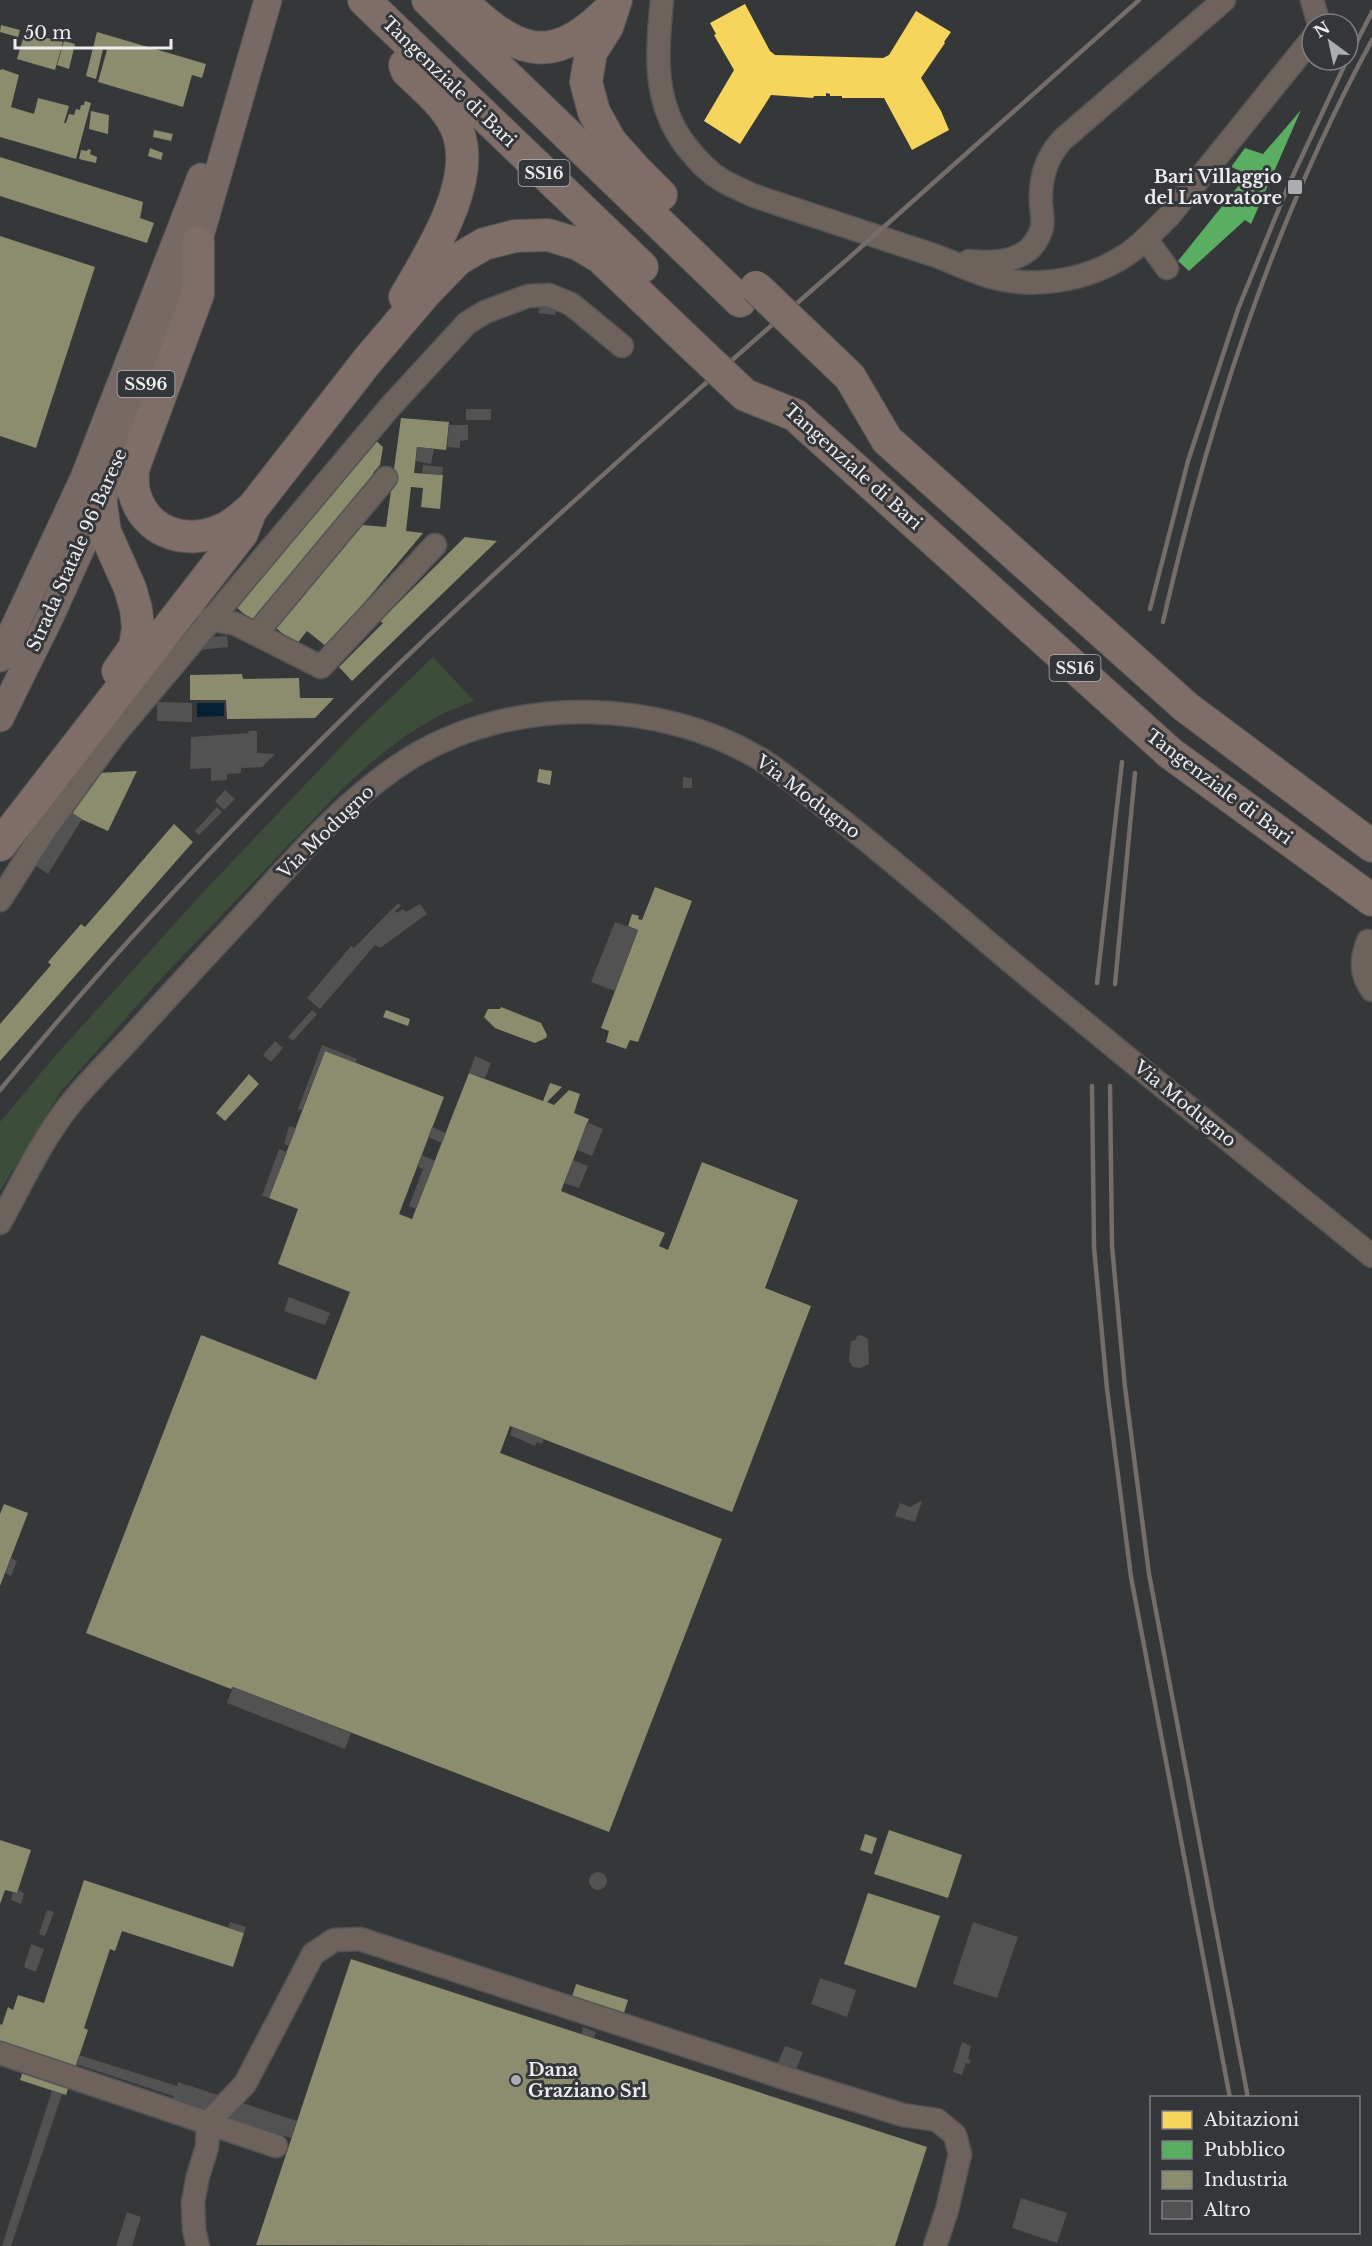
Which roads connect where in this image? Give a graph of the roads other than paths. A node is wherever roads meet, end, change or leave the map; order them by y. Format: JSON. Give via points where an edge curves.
{"nodes":[{"id":1,"x":268,"y":0,"type":"edge"},
{"id":2,"x":428,"y":0,"type":"edge"},
{"id":3,"x":460,"y":0,"type":"edge"},
{"id":4,"x":662,"y":0,"type":"edge"},
{"id":5,"x":679,"y":0,"type":"edge"},
{"id":6,"x":1224,"y":0,"type":"edge"},
{"id":7,"x":615,"y":3,"type":"edge"},
{"id":8,"x":373,"y":9,"type":"edge"},
{"id":9,"x":256,"y":36,"type":"junction"},
{"id":10,"x":657,"y":51,"type":"junction"},
{"id":11,"x":1300,"y":54,"type":"edge"},
{"id":12,"x":1146,"y":239,"type":"junction"},
{"id":13,"x":198,"y":243,"type":"junction"},
{"id":14,"x":950,"y":260,"type":"junction"},
{"id":15,"x":1167,"y":268,"type":"dead end"},
{"id":16,"x":748,"y":294,"type":"junction"},
{"id":17,"x":698,"y":335,"type":"junction"},
{"id":18,"x":622,"y":346,"type":"dead end"},
{"id":19,"x":368,"y":360,"type":"junction"},
{"id":20,"x":386,"y":478,"type":"dead end"},
{"id":21,"x":101,"y":504,"type":"junction"},
{"id":22,"x":251,"y":510,"type":"junction"},
{"id":23,"x":435,"y":545,"type":"dead end"},
{"id":24,"x":209,"y":620,"type":"junction"},
{"id":25,"x":256,"y":634,"type":"junction"},
{"id":26,"x":0,"y":658,"type":"edge"},
{"id":27,"x":0,"y":718,"type":"edge"},
{"id":28,"x":89,"y":731,"type":"junction"},
{"id":29,"x":0,"y":845,"type":"edge"},
{"id":30,"x":1372,"y":846,"type":"edge"},
{"id":31,"x":0,"y":900,"type":"edge"},
{"id":32,"x":1372,"y":900,"type":"edge"},
{"id":33,"x":1368,"y":941,"type":"dead end"},
{"id":34,"x":1372,"y":990,"type":"edge"},
{"id":35,"x":0,"y":1223,"type":"edge"},
{"id":36,"x":1372,"y":1256,"type":"edge"},
{"id":37,"x":0,"y":2053,"type":"edge"},
{"id":38,"x":208,"y":2123,"type":"junction"},
{"id":39,"x":276,"y":2146,"type":"dead end"},
{"id":40,"x":198,"y":2246,"type":"edge"},
{"id":41,"x":935,"y":2246,"type":"edge"}],
"edges":[{"from":1,"to":9,"type":"main road","name":"Strada Statale 96 Barese","number":"SS96"},
{"from":2,"to":16,"type":"highway","number":"SS16"},
{"from":3,"to":7,"type":"highway","via":[[509,40],[549,48],[570,42],[591,28]]},
{"from":4,"to":10,"type":"street"},
{"from":5,"to":10,"type":"street"},
{"from":6,"to":14,"type":"street","via":[[1052,150],[1042,177],[1042,226],[1028,250],[999,263]]},
{"from":7,"to":16,"type":"highway","via":[[607,27],[591,52],[586,82],[594,112],[610,141]]},
{"from":8,"to":17,"type":"highway","name":"Tangenziale di Bari","number":"SS16"},
{"from":8,"to":19,"type":"highway","via":[[407,71],[445,110],[459,135],[462,167],[457,193],[433,249]]},
{"from":9,"to":13,"type":"main road","name":"Strada Statale 96 Barese","number":"SS96"},
{"from":9,"to":26,"type":"main road","name":"Strada Statale 96 Barese","number":"SS96","via":[[84,478]]},
{"from":10,"to":14,"type":"street","via":[[659,87],[676,133],[696,159],[721,180],[752,195]]},
{"from":11,"to":12,"type":"street"},
{"from":12,"to":14,"type":"street","via":[[1104,268],[1051,282],[983,275]]},
{"from":12,"to":15,"type":"street"},
{"from":13,"to":21,"type":"main road","name":"Strada Statale 96 Barese","number":"SS96"},
{"from":13,"to":22,"type":"highway","via":[[198,294],[133,469],[134,490],[141,510],[156,526],[176,536],[200,537],[225,529]]},
{"from":16,"to":30,"type":"highway","number":"SS16","bridge":true,"via":[[887,440],[1186,707]]},
{"from":17,"to":19,"type":"highway","via":[[600,256],[578,244],[549,235],[516,236],[484,244],[457,260]]},
{"from":17,"to":32,"type":"highway","name":"Tangenziale di Bari","number":"SS16","via":[[795,415],[1170,753]]},
{"from":18,"to":24,"type":"street","via":[[571,304],[549,295],[528,296],[467,323],[389,408]]},
{"from":19,"to":22,"type":"highway"},
{"from":20,"to":25,"type":"street"},
{"from":21,"to":27,"type":"main road","name":"Strada Statale 96 Barese","number":"SS96"},
{"from":21,"to":28,"type":"highway","via":[[105,532],[130,588],[138,628],[135,647],[119,669]]},
{"from":22,"to":28,"type":"highway","via":[[242,533]]},
{"from":23,"to":25,"type":"street","via":[[321,667]]},
{"from":24,"to":25,"type":"street","via":[[236,624]]},
{"from":24,"to":31,"type":"street","via":[[112,738],[44,831]]},
{"from":28,"to":29,"type":"highway"},
{"from":33,"to":34,"type":"street","via":[[1361,967]]},
{"from":35,"to":36,"type":"street","name":"Via Modugno","via":[[39,1150],[77,1097],[282,873],[372,786],[414,756],[488,725],[546,714],[599,712],[667,722],[726,742],[762,760],[846,823]]},
{"from":37,"to":38,"type":"street"},
{"from":38,"to":39,"type":"street"},
{"from":38,"to":40,"type":"street","via":[[207,2147],[192,2202]]},
{"from":38,"to":41,"type":"street","via":[[245,2084],[313,1954],[333,1941],[360,1939],[791,2080],[903,2115],[937,2120],[955,2134],[960,2154]]}]}
